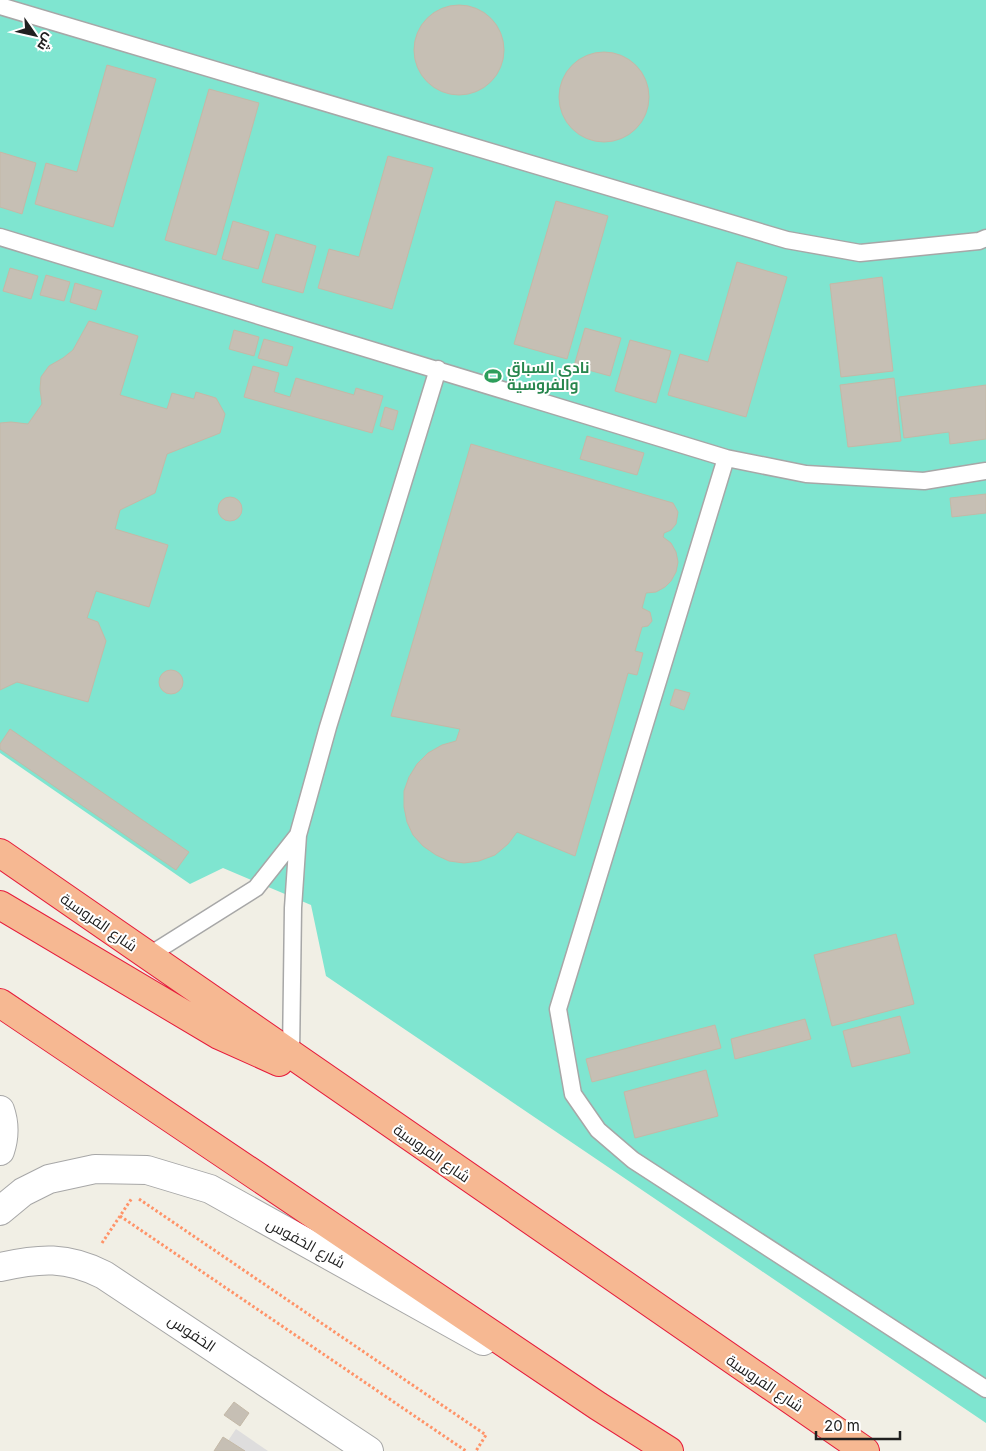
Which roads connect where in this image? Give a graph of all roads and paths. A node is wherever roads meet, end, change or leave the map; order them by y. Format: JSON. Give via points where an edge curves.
{"nodes":[{"id":1,"x":0,"y":6,"type":"edge"},
{"id":2,"x":0,"y":237,"type":"edge"},
{"id":3,"x":986,"y":238,"type":"edge"},
{"id":4,"x":438,"y":369,"type":"junction"},
{"id":5,"x":726,"y":458,"type":"junction"},
{"id":6,"x":986,"y":471,"type":"edge"},
{"id":7,"x":298,"y":835,"type":"junction"},
{"id":8,"x":0,"y":853,"type":"edge"},
{"id":9,"x":0,"y":905,"type":"edge"},
{"id":10,"x":148,"y":956,"type":"junction"},
{"id":11,"x":0,"y":1003,"type":"edge"},
{"id":12,"x":291,"y":1055,"type":"junction"},
{"id":13,"x":339,"y":1089,"type":"junction"},
{"id":14,"x":0,"y":1110,"type":"edge"},
{"id":15,"x":0,"y":1151,"type":"edge"},
{"id":16,"x":0,"y":1211,"type":"edge"},
{"id":17,"x":120,"y":1216,"type":"junction"},
{"id":18,"x":86,"y":1266,"type":"junction"},
{"id":19,"x":0,"y":1267,"type":"edge"},
{"id":20,"x":986,"y":1389,"type":"edge"},
{"id":21,"x":598,"y":1406,"type":"junction"},
{"id":22,"x":369,"y":1451,"type":"edge"},
{"id":23,"x":466,"y":1451,"type":"edge"},
{"id":24,"x":476,"y":1451,"type":"edge"},
{"id":25,"x":669,"y":1451,"type":"edge"},
{"id":26,"x":865,"y":1451,"type":"edge"}],
"edges":[{"from":1,"to":3,"type":"lane","via":[[787,240],[860,253]]},
{"from":2,"to":4,"type":"lane"},
{"from":4,"to":5,"type":"lane"},
{"from":4,"to":7,"type":"lane"},
{"from":5,"to":6,"type":"lane","via":[[806,474],[924,482]]},
{"from":5,"to":20,"type":"lane","via":[[558,1009],[573,1094],[598,1130],[633,1160]]},
{"from":7,"to":10,"type":"lane","via":[[256,888]]},
{"from":7,"to":12,"type":"lane","via":[[293,908]]},
{"from":8,"to":10,"type":"highway","name":"شارع الفروسية"},
{"from":9,"to":13,"type":"highway","via":[[219,1035]]},
{"from":10,"to":12,"type":"highway","name":"شارع الفروسية"},
{"from":11,"to":21,"type":"highway"},
{"from":12,"to":13,"type":"highway","name":"شارع الفروسية"},
{"from":13,"to":26,"type":"highway","name":"شارع الفروسية"},
{"from":14,"to":15,"type":"street","via":[[5,1132]]},
{"from":16,"to":21,"type":"street","name":"شارع الخفوس","via":[[23,1192],[49,1179],[95,1169],[147,1170],[210,1189]]},
{"from":17,"to":18,"type":"path"},
{"from":17,"to":23,"type":"path"},
{"from":17,"to":24,"type":"path","via":[[134,1195],[486,1435]]},
{"from":18,"to":19,"type":"street","name":"الخفوس","via":[[40,1260]]},
{"from":18,"to":22,"type":"street","name":"الخفوس"},
{"from":21,"to":25,"type":"highway"}]}
